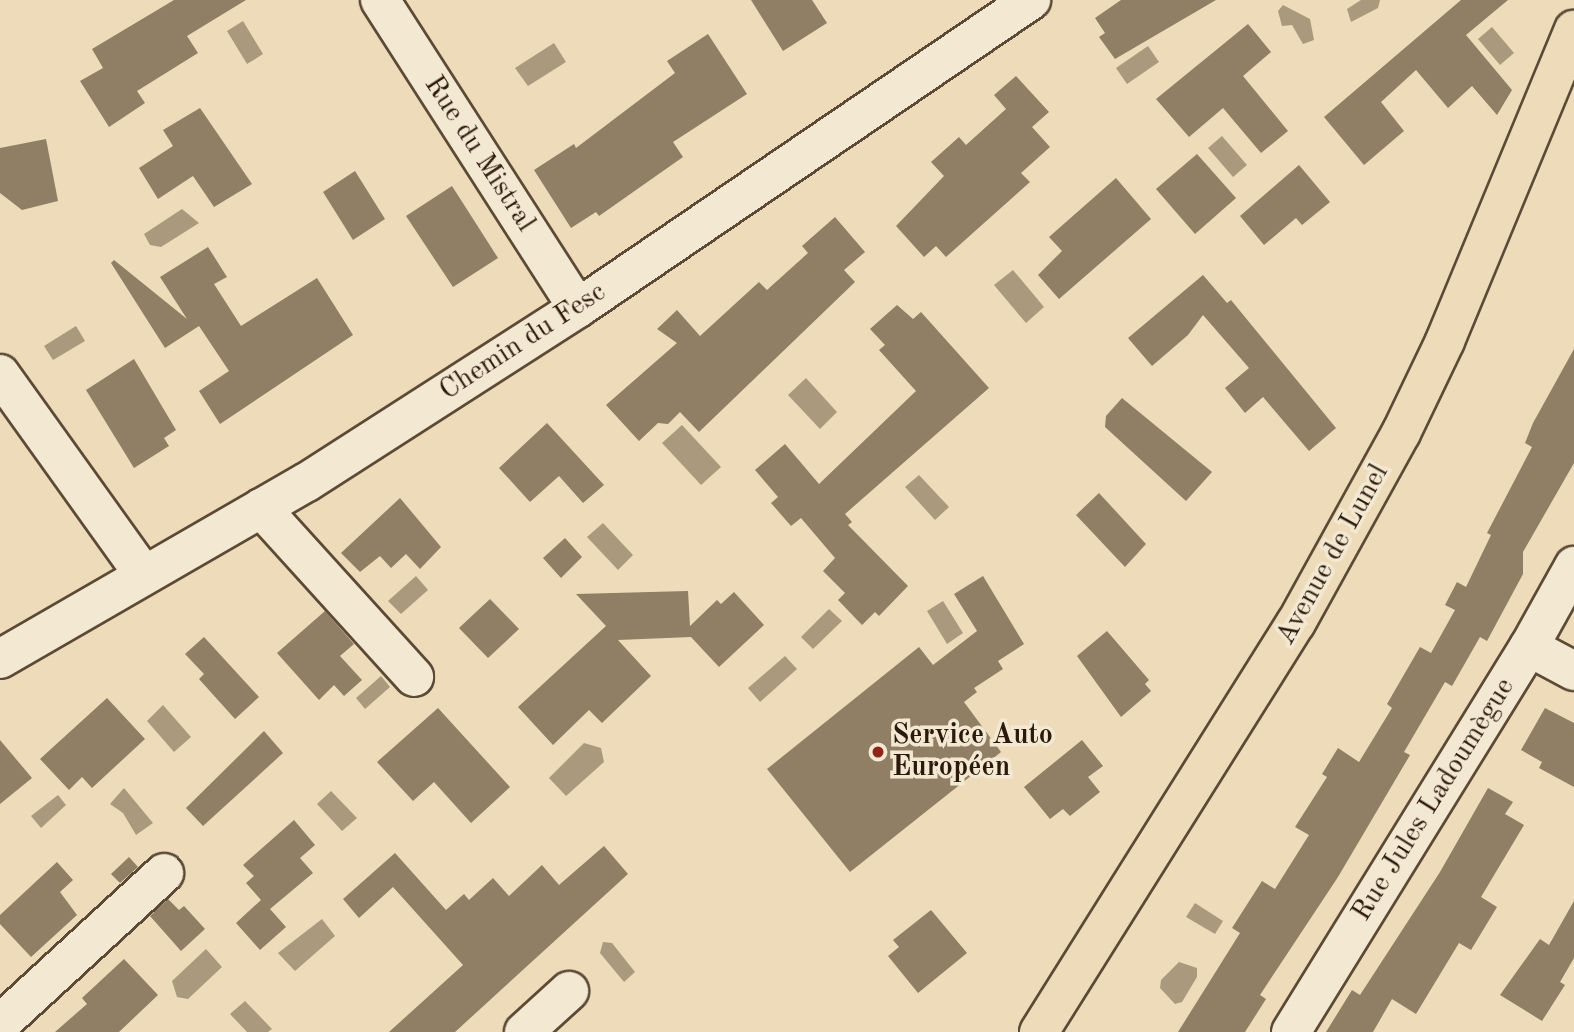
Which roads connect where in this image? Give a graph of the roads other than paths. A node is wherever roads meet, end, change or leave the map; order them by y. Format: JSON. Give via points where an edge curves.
{"nodes":[{"id":1,"x":380,"y":0,"type":"edge"},
{"id":2,"x":1031,"y":0,"type":"edge"},
{"id":3,"x":984,"y":13,"type":"edge"},
{"id":4,"x":1572,"y":33,"type":"edge"},
{"id":5,"x":578,"y":308,"type":"junction"},
{"id":6,"x":0,"y":374,"type":"edge"},
{"id":7,"x":261,"y":508,"type":"junction"},
{"id":8,"x":1574,"y":566,"type":"edge"},
{"id":9,"x":144,"y":575,"type":"junction"},
{"id":10,"x":1529,"y":647,"type":"junction"},
{"id":11,"x":0,"y":659,"type":"edge"},
{"id":12,"x":1574,"y":671,"type":"edge"},
{"id":13,"x":414,"y":677,"type":"dead end"},
{"id":14,"x":164,"y":873,"type":"dead end"},
{"id":15,"x":569,"y":991,"type":"dead end"},
{"id":16,"x":0,"y":1024,"type":"edge"},
{"id":17,"x":524,"y":1032,"type":"edge"},
{"id":18,"x":1040,"y":1032,"type":"edge"},
{"id":19,"x":1291,"y":1032,"type":"edge"}],
"edges":[{"from":1,"to":5,"type":"street","name":"Rue du Mistral"},
{"from":2,"to":3,"type":"street","name":"Chemin du Fesc"},
{"from":3,"to":5,"type":"street","name":"Chemin du Fesc"},
{"from":4,"to":18,"type":"main road","name":"Avenue de Lunel","via":[[1445,341],[1401,433],[1296,623]]},
{"from":5,"to":7,"type":"street","name":"Chemin du Fesc"},
{"from":6,"to":9,"type":"street"},
{"from":7,"to":9,"type":"street","name":"Chemin du Fesc"},
{"from":7,"to":13,"type":"street"},
{"from":8,"to":10,"type":"street","name":"Rue Jules Ladoumègue"},
{"from":9,"to":11,"type":"street","name":"Chemin du Fesc"},
{"from":10,"to":12,"type":"street"},
{"from":10,"to":19,"type":"street","name":"Rue Jules Ladoumègue"},
{"from":14,"to":16,"type":"street"},
{"from":15,"to":17,"type":"street"}]}
